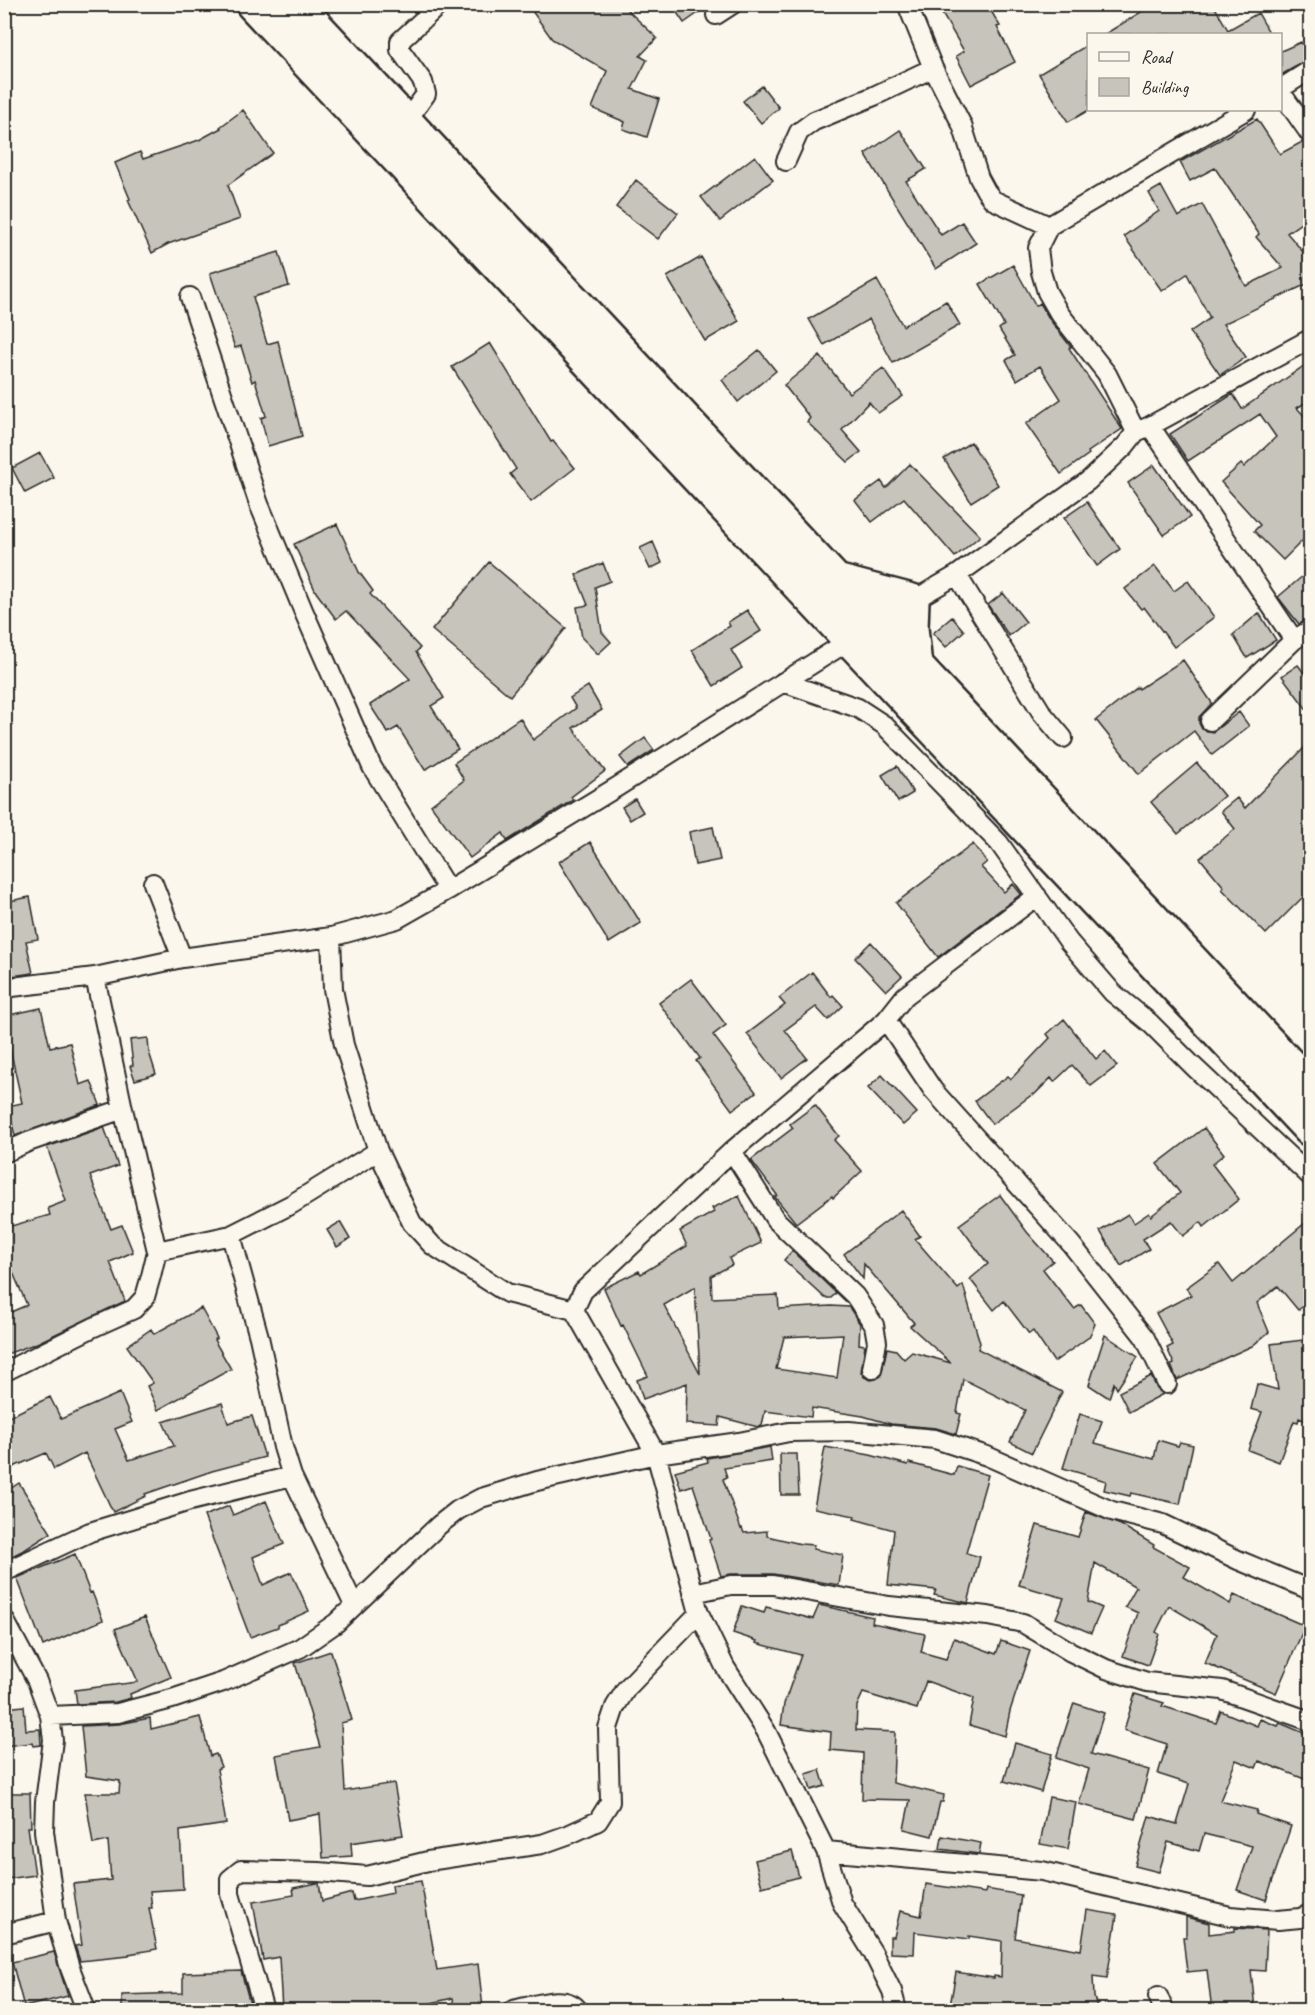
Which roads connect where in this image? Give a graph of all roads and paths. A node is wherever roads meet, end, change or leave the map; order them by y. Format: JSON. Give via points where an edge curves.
{"nodes":[{"id":1,"x":254,"y":4,"type":"edge"},
{"id":2,"x":295,"y":4,"type":"edge"},
{"id":3,"x":440,"y":4,"type":"edge"},
{"id":4,"x":733,"y":4,"type":"edge"},
{"id":5,"x":907,"y":4,"type":"edge"},
{"id":6,"x":716,"y":15,"type":"dead end"},
{"id":7,"x":933,"y":68,"type":"junction"},
{"id":8,"x":1311,"y":70,"type":"edge"},
{"id":9,"x":1282,"y":89,"type":"edge"},
{"id":10,"x":1282,"y":91,"type":"edge"},
{"id":11,"x":1244,"y":111,"type":"edge"},
{"id":12,"x":405,"y":123,"type":"junction"},
{"id":13,"x":1311,"y":134,"type":"edge"},
{"id":14,"x":786,"y":161,"type":"dead end"},
{"id":15,"x":1048,"y":226,"type":"junction"},
{"id":16,"x":190,"y":297,"type":"dead end"},
{"id":17,"x":1311,"y":339,"type":"edge"},
{"id":18,"x":1143,"y":429,"type":"junction"},
{"id":19,"x":957,"y":575,"type":"junction"},
{"id":20,"x":836,"y":581,"type":"junction"},
{"id":21,"x":912,"y":601,"type":"junction"},
{"id":22,"x":1311,"y":630,"type":"edge"},
{"id":23,"x":864,"y":632,"type":"junction"},
{"id":24,"x":1294,"y":640,"type":"junction"},
{"id":25,"x":915,"y":666,"type":"junction"},
{"id":26,"x":783,"y":682,"type":"junction"},
{"id":27,"x":1210,"y":721,"type":"dead end"},
{"id":28,"x":1063,"y":738,"type":"dead end"},
{"id":29,"x":153,"y":883,"type":"dead end"},
{"id":30,"x":448,"y":890,"type":"junction"},
{"id":31,"x":1037,"y":896,"type":"junction"},
{"id":32,"x":331,"y":937,"type":"junction"},
{"id":33,"x":182,"y":958,"type":"junction"},
{"id":34,"x":95,"y":977,"type":"junction"},
{"id":35,"x":4,"y":988,"type":"edge"},
{"id":36,"x":885,"y":1020,"type":"junction"},
{"id":37,"x":1311,"y":1087,"type":"edge"},
{"id":38,"x":123,"y":1109,"type":"junction"},
{"id":39,"x":1311,"y":1129,"type":"edge"},
{"id":40,"x":732,"y":1150,"type":"junction"},
{"id":41,"x":378,"y":1151,"type":"junction"},
{"id":42,"x":4,"y":1153,"type":"edge"},
{"id":43,"x":1311,"y":1176,"type":"edge"},
{"id":44,"x":231,"y":1235,"type":"junction"},
{"id":45,"x":157,"y":1251,"type":"junction"},
{"id":46,"x":574,"y":1310,"type":"junction"},
{"id":47,"x":872,"y":1369,"type":"dead end"},
{"id":48,"x":4,"y":1372,"type":"edge"},
{"id":49,"x":1167,"y":1384,"type":"dead end"},
{"id":50,"x":656,"y":1454,"type":"junction"},
{"id":51,"x":292,"y":1476,"type":"junction"},
{"id":52,"x":4,"y":1572,"type":"edge"},
{"id":53,"x":1311,"y":1590,"type":"edge"},
{"id":54,"x":693,"y":1593,"type":"junction"},
{"id":55,"x":354,"y":1605,"type":"junction"},
{"id":56,"x":699,"y":1613,"type":"junction"},
{"id":57,"x":4,"y":1618,"type":"edge"},
{"id":58,"x":50,"y":1716,"type":"junction"},
{"id":59,"x":1311,"y":1721,"type":"edge"},
{"id":60,"x":826,"y":1851,"type":"junction"},
{"id":61,"x":1311,"y":1914,"type":"edge"},
{"id":62,"x":56,"y":1921,"type":"junction"},
{"id":63,"x":4,"y":1934,"type":"edge"},
{"id":64,"x":86,"y":2010,"type":"edge"},
{"id":65,"x":264,"y":2010,"type":"edge"},
{"id":66,"x":513,"y":2010,"type":"edge"},
{"id":67,"x":578,"y":2010,"type":"edge"},
{"id":68,"x":897,"y":2010,"type":"edge"}],
"edges":[{"from":1,"to":23,"type":"highway"},
{"from":2,"to":12,"type":"highway"},
{"from":3,"to":12,"type":"street","via":[[398,46],[423,82],[426,94]]},
{"from":4,"to":6,"type":"street"},
{"from":5,"to":7,"type":"street"},
{"from":7,"to":14,"type":"street","via":[[814,121],[799,132]]},
{"from":7,"to":15,"type":"street","via":[[962,124],[986,191],[993,200]]},
{"from":8,"to":9,"type":"street"},
{"from":10,"to":13,"type":"street"},
{"from":11,"to":15,"type":"street"},
{"from":12,"to":20,"type":"highway"},
{"from":15,"to":18,"type":"street","via":[[1038,248],[1047,292]]},
{"from":16,"to":30,"type":"street","via":[[259,504],[303,610],[372,767]]},
{"from":17,"to":18,"type":"street"},
{"from":18,"to":19,"type":"street","via":[[1088,481]]},
{"from":18,"to":24,"type":"street"},
{"from":19,"to":21,"type":"street"},
{"from":19,"to":28,"type":"street","via":[[1042,713]]},
{"from":20,"to":21,"type":"highway"},
{"from":20,"to":23,"type":"highway"},
{"from":21,"to":23,"type":"street"},
{"from":21,"to":25,"type":"highway"},
{"from":22,"to":24,"type":"street"},
{"from":23,"to":25,"type":"highway"},
{"from":23,"to":26,"type":"street"},
{"from":23,"to":39,"type":"highway"},
{"from":24,"to":27,"type":"street"},
{"from":25,"to":37,"type":"highway"},
{"from":26,"to":30,"type":"street"},
{"from":26,"to":31,"type":"street","via":[[858,708],[884,725],[999,843]]},
{"from":29,"to":33,"type":"street"},
{"from":30,"to":32,"type":"street","via":[[397,919]]},
{"from":31,"to":36,"type":"street","via":[[905,996]]},
{"from":31,"to":43,"type":"street","via":[[1113,993],[1150,1023]]},
{"from":32,"to":33,"type":"street"},
{"from":32,"to":41,"type":"street","via":[[333,989],[344,1045]]},
{"from":33,"to":34,"type":"street"},
{"from":34,"to":35,"type":"street"},
{"from":34,"to":38,"type":"street"},
{"from":36,"to":40,"type":"street"},
{"from":36,"to":49,"type":"street","via":[[933,1090],[1071,1244],[1145,1338]]},
{"from":38,"to":42,"type":"street"},
{"from":38,"to":45,"type":"street"},
{"from":40,"to":46,"type":"street","via":[[583,1291]]},
{"from":40,"to":47,"type":"street","via":[[775,1219],[855,1296],[874,1325],[877,1342]]},
{"from":41,"to":44,"type":"street","via":[[302,1198]]},
{"from":41,"to":46,"type":"street","via":[[412,1223],[432,1245],[507,1293]]},
{"from":44,"to":45,"type":"street"},
{"from":44,"to":51,"type":"street"},
{"from":45,"to":48,"type":"street","via":[[145,1298],[134,1309]]},
{"from":46,"to":50,"type":"street"},
{"from":50,"to":53,"type":"street","via":[[789,1432],[849,1431],[935,1439],[987,1456],[1112,1511],[1163,1524]]},
{"from":50,"to":54,"type":"street"},
{"from":50,"to":55,"type":"street","via":[[537,1481],[458,1510]]},
{"from":51,"to":52,"type":"street","via":[[190,1501],[90,1532]]},
{"from":51,"to":55,"type":"street"},
{"from":54,"to":56,"type":"street"},
{"from":54,"to":59,"type":"street","via":[[731,1585],[773,1586],[1023,1623],[1106,1669],[1147,1682],[1222,1690]]},
{"from":55,"to":58,"type":"street","via":[[300,1648],[224,1682],[118,1713]]},
{"from":56,"to":60,"type":"street"},
{"from":56,"to":65,"type":"street","via":[[626,1689],[615,1707],[608,1728],[610,1802],[598,1821],[542,1844],[428,1861],[367,1876],[241,1870],[230,1879],[230,1894]]},
{"from":57,"to":58,"type":"street","via":[[38,1681]]},
{"from":58,"to":62,"type":"street","via":[[53,1740],[44,1831]]},
{"from":60,"to":61,"type":"street","via":[[1042,1871],[1230,1916],[1278,1920]]},
{"from":60,"to":68,"type":"street","via":[[842,1903],[873,1953]]},
{"from":62,"to":63,"type":"street"},
{"from":62,"to":64,"type":"street"},
{"from":66,"to":67,"type":"street","via":[[566,2001]]}]}
